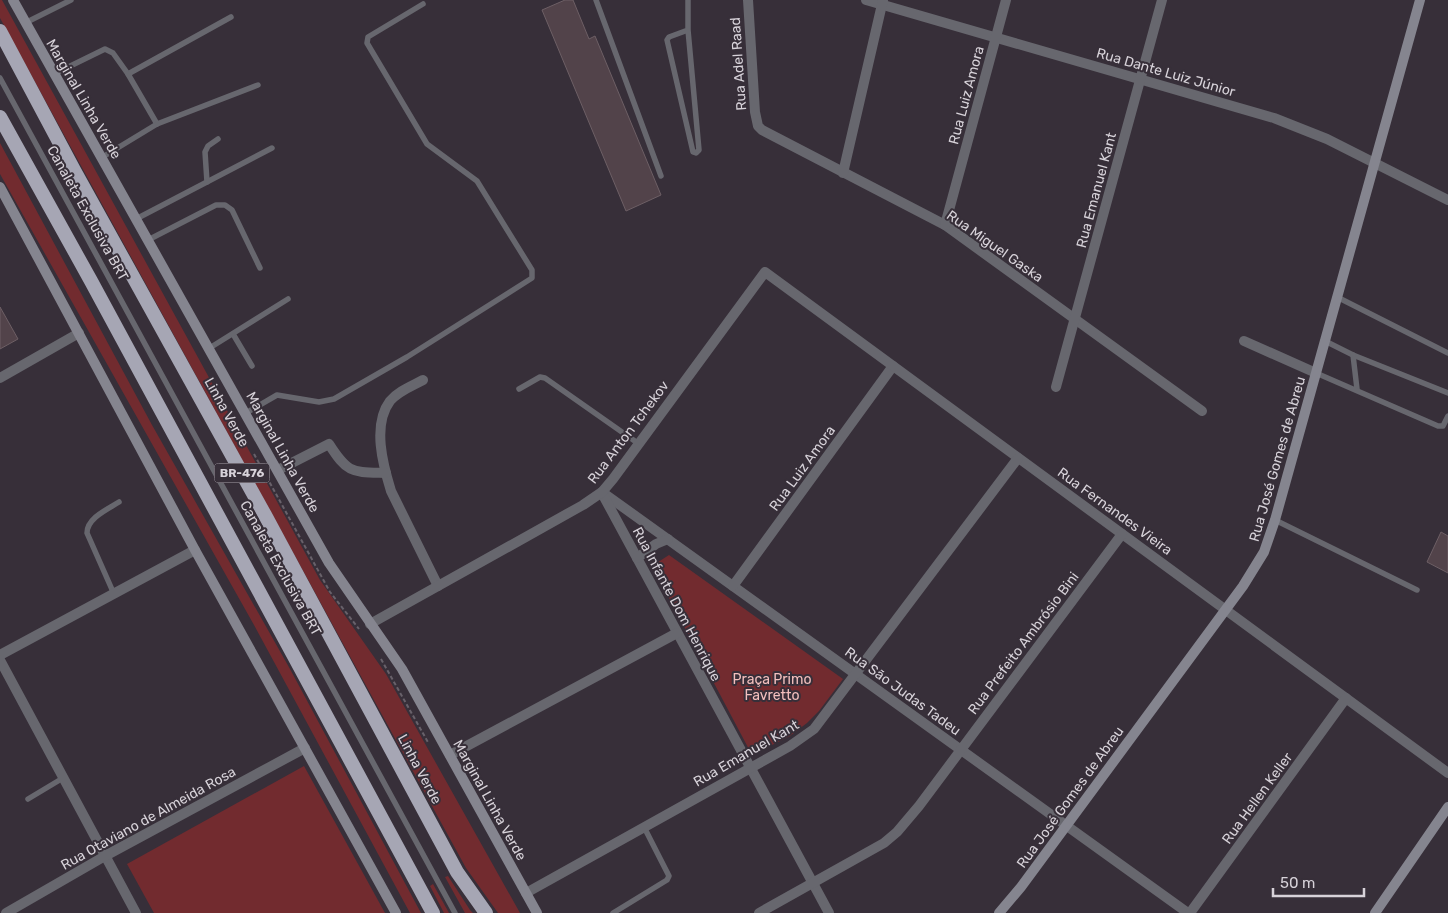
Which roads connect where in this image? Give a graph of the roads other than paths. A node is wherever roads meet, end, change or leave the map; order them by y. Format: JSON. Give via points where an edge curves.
{"nodes":[{"id":1,"x":13,"y":0,"type":"edge"},
{"id":2,"x":71,"y":0,"type":"edge"},
{"id":3,"x":596,"y":0,"type":"edge"},
{"id":4,"x":688,"y":0,"type":"edge"},
{"id":5,"x":748,"y":0,"type":"edge"},
{"id":6,"x":866,"y":0,"type":"edge"},
{"id":7,"x":1006,"y":0,"type":"edge"},
{"id":8,"x":1162,"y":0,"type":"edge"},
{"id":9,"x":1420,"y":0,"type":"edge"},
{"id":10,"x":882,"y":2,"type":"edge"},
{"id":11,"x":423,"y":4,"type":"dead end"},
{"id":12,"x":231,"y":17,"type":"dead end"},
{"id":13,"x":25,"y":23,"type":"junction"},
{"id":14,"x":688,"y":30,"type":"junction"},
{"id":15,"x":0,"y":31,"type":"edge"},
{"id":16,"x":996,"y":37,"type":"junction"},
{"id":17,"x":54,"y":74,"type":"junction"},
{"id":18,"x":128,"y":74,"type":"junction"},
{"id":19,"x":0,"y":78,"type":"edge"},
{"id":20,"x":1140,"y":79,"type":"junction"},
{"id":21,"x":258,"y":85,"type":"dead end"},
{"id":22,"x":0,"y":117,"type":"edge"},
{"id":23,"x":157,"y":124,"type":"junction"},
{"id":24,"x":758,"y":126,"type":"joint"},
{"id":25,"x":218,"y":139,"type":"dead end"},
{"id":26,"x":272,"y":148,"type":"dead end"},
{"id":27,"x":101,"y":158,"type":"junction"},
{"id":28,"x":1374,"y":163,"type":"junction"},
{"id":29,"x":843,"y":173,"type":"junction"},
{"id":30,"x":661,"y":176,"type":"dead end"},
{"id":31,"x":207,"y":182,"type":"junction"},
{"id":32,"x":0,"y":187,"type":"edge"},
{"id":33,"x":1448,"y":200,"type":"edge"},
{"id":34,"x":136,"y":219,"type":"junction"},
{"id":35,"x":945,"y":226,"type":"junction"},
{"id":36,"x":148,"y":240,"type":"junction"},
{"id":37,"x":260,"y":268,"type":"dead end"},
{"id":38,"x":765,"y":272,"type":"joint"},
{"id":39,"x":1337,"y":297,"type":"junction"},
{"id":40,"x":288,"y":299,"type":"dead end"},
{"id":41,"x":1075,"y":319,"type":"junction"},
{"id":42,"x":78,"y":333,"type":"junction"},
{"id":43,"x":233,"y":334,"type":"junction"},
{"id":44,"x":1244,"y":341,"type":"dead end"},
{"id":45,"x":1325,"y":341,"type":"junction"},
{"id":46,"x":208,"y":349,"type":"junction"},
{"id":47,"x":1448,"y":353,"type":"edge"},
{"id":48,"x":1354,"y":355,"type":"junction"},
{"id":49,"x":252,"y":366,"type":"dead end"},
{"id":50,"x":893,"y":366,"type":"junction"},
{"id":51,"x":1316,"y":373,"type":"junction"},
{"id":52,"x":0,"y":378,"type":"edge"},
{"id":53,"x":423,"y":380,"type":"dead end"},
{"id":54,"x":1056,"y":387,"type":"dead end"},
{"id":55,"x":519,"y":389,"type":"dead end"},
{"id":56,"x":1356,"y":390,"type":"junction"},
{"id":57,"x":1448,"y":393,"type":"edge"},
{"id":58,"x":1202,"y":411,"type":"dead end"},
{"id":59,"x":246,"y":413,"type":"junction"},
{"id":60,"x":1448,"y":416,"type":"edge"},
{"id":61,"x":639,"y":444,"type":"junction"},
{"id":62,"x":1018,"y":458,"type":"junction"},
{"id":63,"x":278,"y":470,"type":"junction"},
{"id":64,"x":386,"y":473,"type":"junction"},
{"id":65,"x":602,"y":492,"type":"junction"},
{"id":66,"x":119,"y":502,"type":"dead end"},
{"id":67,"x":1275,"y":520,"type":"junction"},
{"id":68,"x":1122,"y":534,"type":"junction"},
{"id":69,"x":668,"y":539,"type":"junction"},
{"id":70,"x":195,"y":550,"type":"junction"},
{"id":71,"x":637,"y":558,"type":"junction"},
{"id":72,"x":438,"y":586,"type":"junction"},
{"id":73,"x":733,"y":586,"type":"junction"},
{"id":74,"x":1417,"y":590,"type":"dead end"},
{"id":75,"x":114,"y":594,"type":"junction"},
{"id":76,"x":1225,"y":609,"type":"junction"},
{"id":77,"x":370,"y":624,"type":"junction"},
{"id":78,"x":677,"y":633,"type":"junction"},
{"id":79,"x":0,"y":655,"type":"edge"},
{"id":80,"x":0,"y":660,"type":"edge"},
{"id":81,"x":856,"y":675,"type":"junction"},
{"id":82,"x":1346,"y":698,"type":"junction"},
{"id":83,"x":305,"y":748,"type":"junction"},
{"id":84,"x":961,"y":750,"type":"junction"},
{"id":85,"x":450,"y":755,"type":"junction"},
{"id":86,"x":750,"y":768,"type":"junction"},
{"id":87,"x":1448,"y":773,"type":"edge"},
{"id":88,"x":63,"y":778,"type":"junction"},
{"id":89,"x":28,"y":798,"type":"dead end"},
{"id":90,"x":1448,"y":807,"type":"edge"},
{"id":91,"x":1066,"y":826,"type":"junction"},
{"id":92,"x":644,"y":827,"type":"junction"},
{"id":93,"x":105,"y":856,"type":"junction"},
{"id":94,"x":813,"y":884,"type":"junction"},
{"id":95,"x":526,"y":893,"type":"junction"},
{"id":96,"x":6,"y":913,"type":"edge"},
{"id":97,"x":136,"y":913,"type":"edge"},
{"id":98,"x":396,"y":913,"type":"edge"},
{"id":99,"x":433,"y":913,"type":"edge"},
{"id":100,"x":455,"y":913,"type":"edge"},
{"id":101,"x":486,"y":913,"type":"edge"},
{"id":102,"x":537,"y":913,"type":"edge"},
{"id":103,"x":613,"y":913,"type":"edge"},
{"id":104,"x":759,"y":913,"type":"edge"},
{"id":105,"x":829,"y":913,"type":"edge"},
{"id":106,"x":999,"y":913,"type":"edge"},
{"id":107,"x":1189,"y":913,"type":"edge"},
{"id":108,"x":1375,"y":913,"type":"edge"}],
"edges":[{"from":1,"to":13,"type":"main road","name":"Marginal Linha Verde"},
{"from":2,"to":13,"type":"lane"},
{"from":3,"to":30,"type":"lane"},
{"from":4,"to":14,"type":"lane"},
{"from":5,"to":24,"type":"street","name":"Rua Adel Raad","via":[[754,112]]},
{"from":6,"to":10,"type":"street","name":"Rua Dante Luiz Júnior"},
{"from":7,"to":16,"type":"street","name":"Rua Luiz Amora"},
{"from":8,"to":20,"type":"street","name":"Rua Emanuel Kant"},
{"from":9,"to":28,"type":"main road","name":"Rua José Gomes de Abreu"},
{"from":10,"to":16,"type":"street","name":"Rua Dante Luiz Júnior"},
{"from":10,"to":29,"type":"street"},
{"from":11,"to":59,"type":"lane","via":[[368,37],[367,43],[427,144],[477,181],[532,270],[532,278],[407,358],[334,399],[319,402],[277,395]]},
{"from":12,"to":18,"type":"lane"},
{"from":13,"to":17,"type":"main road","name":"Marginal Linha Verde"},
{"from":14,"to":14,"type":"lane","via":[[699,150],[696,153],[693,152],[668,40]]},
{"from":15,"to":101,"type":"highway","name":"Linha Verde","number":"BR-476","via":[[457,872]]},
{"from":16,"to":20,"type":"street","name":"Rua Dante Luiz Júnior"},
{"from":16,"to":35,"type":"street","name":"Rua Luiz Amora"},
{"from":17,"to":18,"type":"lane","via":[[105,49],[114,53]]},
{"from":17,"to":27,"type":"main road","name":"Marginal Linha Verde"},
{"from":18,"to":23,"type":"lane"},
{"from":19,"to":100,"type":"lane","name":"Canaleta Exclusiva BRT"},
{"from":20,"to":28,"type":"street","name":"Rua Dante Luiz Júnior","via":[[1274,118]]},
{"from":20,"to":41,"type":"street","name":"Rua Emanuel Kant"},
{"from":21,"to":23,"type":"lane"},
{"from":22,"to":99,"type":"highway","number":"BR-476"},
{"from":23,"to":27,"type":"lane"},
{"from":24,"to":29,"type":"street","name":"Rua Miguel Gaska"},
{"from":25,"to":31,"type":"lane","via":[[205,152]]},
{"from":26,"to":31,"type":"lane"},
{"from":27,"to":34,"type":"main road","name":"Marginal Linha Verde"},
{"from":28,"to":33,"type":"street","name":"Rua Dante Luiz Júnior"},
{"from":28,"to":39,"type":"main road","name":"Rua José Gomes de Abreu"},
{"from":29,"to":35,"type":"street","name":"Rua Miguel Gaska"},
{"from":31,"to":34,"type":"lane"},
{"from":32,"to":42,"type":"main road"},
{"from":34,"to":36,"type":"main road","name":"Marginal Linha Verde"},
{"from":35,"to":41,"type":"street","name":"Rua Miguel Gaska"},
{"from":36,"to":37,"type":"lane","via":[[216,205],[225,205],[232,210]]},
{"from":36,"to":46,"type":"main road","name":"Marginal Linha Verde"},
{"from":38,"to":50,"type":"street","name":"Rua Fernandes Vieira"},
{"from":38,"to":61,"type":"street","name":"Rua Anton Tchekov"},
{"from":39,"to":45,"type":"main road","name":"Rua José Gomes de Abreu"},
{"from":39,"to":47,"type":"lane"},
{"from":40,"to":43,"type":"lane"},
{"from":41,"to":54,"type":"street","name":"Rua Emanuel Kant"},
{"from":41,"to":58,"type":"street","name":"Rua Miguel Gaska"},
{"from":42,"to":52,"type":"street"},
{"from":42,"to":70,"type":"main road"},
{"from":43,"to":46,"type":"lane"},
{"from":43,"to":49,"type":"lane"},
{"from":44,"to":51,"type":"street"},
{"from":45,"to":48,"type":"lane"},
{"from":45,"to":51,"type":"main road","name":"Rua José Gomes de Abreu"},
{"from":46,"to":59,"type":"main road","name":"Marginal Linha Verde"},
{"from":48,"to":56,"type":"lane"},
{"from":48,"to":57,"type":"lane"},
{"from":50,"to":62,"type":"street","name":"Rua Fernandes Vieira"},
{"from":50,"to":73,"type":"street","name":"Rua Luiz Amora"},
{"from":51,"to":56,"type":"lane"},
{"from":51,"to":67,"type":"main road","name":"Rua José Gomes de Abreu"},
{"from":53,"to":64,"type":"street","via":[[397,394],[382,417],[380,438]]},
{"from":55,"to":61,"type":"lane","via":[[540,377],[545,378]]},
{"from":56,"to":60,"type":"lane","via":[[1438,426],[1443,426]]},
{"from":59,"to":63,"type":"main road","name":"Marginal Linha Verde"},
{"from":61,"to":65,"type":"street","name":"Rua Anton Tchekov"},
{"from":62,"to":68,"type":"street","name":"Rua Fernandes Vieira"},
{"from":62,"to":81,"type":"street","name":"Rua Emanuel Kant"},
{"from":63,"to":64,"type":"street","via":[[329,444],[352,470]]},
{"from":63,"to":77,"type":"main road","name":"Marginal Linha Verde","via":[[328,563]]},
{"from":64,"to":72,"type":"street","via":[[396,504]]},
{"from":65,"to":69,"type":"street","name":"Rua São Judas Tadeu"},
{"from":65,"to":71,"type":"street","name":"Rua Infante Dom Henrique"},
{"from":65,"to":72,"type":"street","name":"Rua Anton Tchekov"},
{"from":66,"to":75,"type":"lane","via":[[87,527]]},
{"from":67,"to":74,"type":"lane"},
{"from":67,"to":76,"type":"main road","name":"Rua José Gomes de Abreu","via":[[1264,552]]},
{"from":68,"to":76,"type":"street","name":"Rua Fernandes Vieira"},
{"from":68,"to":84,"type":"street","name":"Rua Prefeito Ambrósio Bini"},
{"from":69,"to":71,"type":"street"},
{"from":69,"to":73,"type":"street","name":"Rua São Judas Tadeu"},
{"from":70,"to":75,"type":"street"},
{"from":70,"to":83,"type":"main road"},
{"from":71,"to":78,"type":"street","name":"Rua Infante Dom Henrique"},
{"from":72,"to":77,"type":"street","name":"Rua Anton Tchekov"},
{"from":73,"to":81,"type":"street","name":"Rua São Judas Tadeu"},
{"from":75,"to":79,"type":"street"},
{"from":76,"to":82,"type":"street","name":"Rua Fernandes Vieira"},
{"from":76,"to":91,"type":"main road","name":"Rua José Gomes de Abreu"},
{"from":77,"to":85,"type":"main road","name":"Marginal Linha Verde","via":[[402,669]]},
{"from":78,"to":85,"type":"street"},
{"from":78,"to":86,"type":"street","name":"Rua Infante Dom Henrique"},
{"from":80,"to":88,"type":"street"},
{"from":81,"to":84,"type":"street","name":"Rua São Judas Tadeu"},
{"from":81,"to":86,"type":"street","name":"Rua Emanuel Kant","via":[[814,729]]},
{"from":82,"to":87,"type":"street","name":"Rua Fernandes Vieira"},
{"from":82,"to":107,"type":"street","name":"Rua Hellen Keller"},
{"from":83,"to":93,"type":"street","name":"Rua Otaviano de Almeida Rosa"},
{"from":83,"to":98,"type":"main road"},
{"from":84,"to":91,"type":"street","name":"Rua São Judas Tadeu"},
{"from":84,"to":94,"type":"street","name":"Rua Prefeito Ambrósio Bini","via":[[897,832],[870,852]]},
{"from":85,"to":95,"type":"main road","name":"Marginal Linha Verde"},
{"from":86,"to":92,"type":"street","name":"Rua Emanuel Kant"},
{"from":86,"to":94,"type":"street","name":"Rua Infante Dom Henrique"},
{"from":88,"to":89,"type":"lane"},
{"from":88,"to":93,"type":"street"},
{"from":90,"to":108,"type":"main road"},
{"from":91,"to":106,"type":"main road","name":"Rua José Gomes de Abreu"},
{"from":91,"to":107,"type":"street","name":"Rua São Judas Tadeu"},
{"from":92,"to":95,"type":"street","name":"Rua Emanuel Kant"},
{"from":92,"to":103,"type":"lane","via":[[669,876]]},
{"from":93,"to":96,"type":"street","name":"Rua Otaviano de Almeida Rosa"},
{"from":93,"to":97,"type":"street"},
{"from":94,"to":104,"type":"street","name":"Rua Prefeito Ambrósio Bini"},
{"from":94,"to":105,"type":"street","name":"Rua Infante Dom Henrique"},
{"from":95,"to":102,"type":"main road","name":"Marginal Linha Verde"}]}
